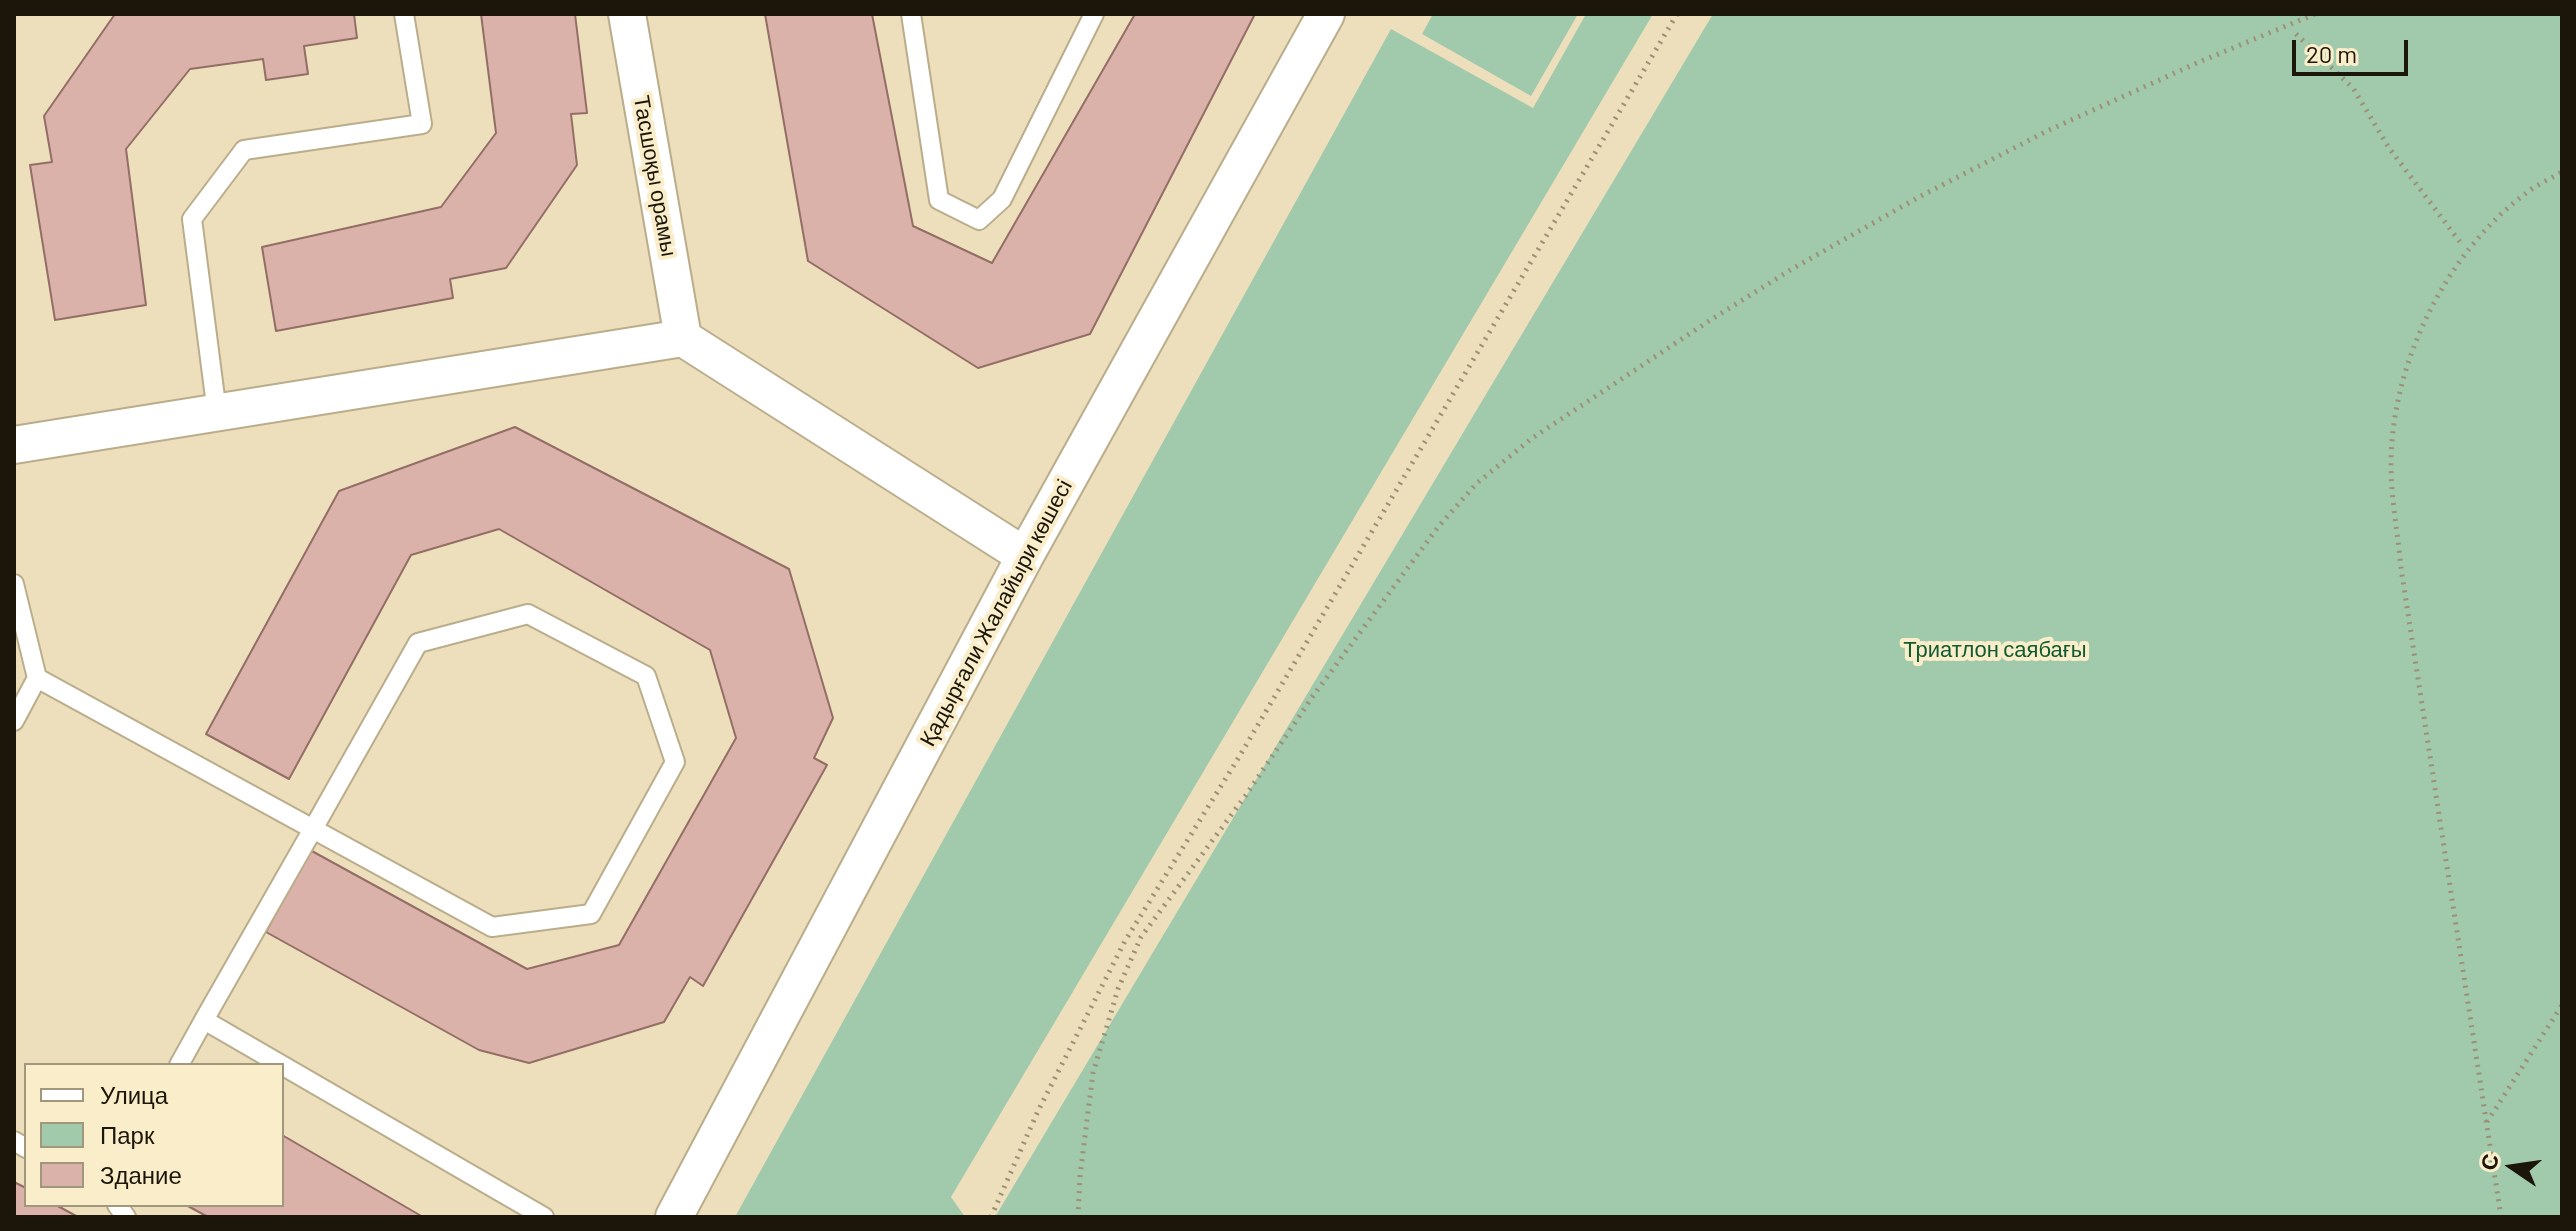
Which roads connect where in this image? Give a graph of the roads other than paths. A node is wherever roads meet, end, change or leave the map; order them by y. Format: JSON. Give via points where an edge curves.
{"nodes":[{"id":1,"x":404,"y":14,"type":"edge"},
{"id":2,"x":627,"y":14,"type":"edge"},
{"id":3,"x":911,"y":14,"type":"edge"},
{"id":4,"x":1094,"y":14,"type":"edge"},
{"id":5,"x":1326,"y":14,"type":"edge"},
{"id":6,"x":683,"y":338,"type":"junction"},
{"id":7,"x":217,"y":413,"type":"junction"},
{"id":8,"x":14,"y":445,"type":"edge"},
{"id":9,"x":1025,"y":556,"type":"junction"},
{"id":10,"x":14,"y":584,"type":"edge"},
{"id":11,"x":37,"y":678,"type":"junction"},
{"id":12,"x":14,"y":721,"type":"edge"},
{"id":13,"x":313,"y":829,"type":"junction"},
{"id":14,"x":204,"y":1020,"type":"junction"},
{"id":15,"x":180,"y":1063,"type":"edge"},
{"id":16,"x":278,"y":1063,"type":"edge"},
{"id":17,"x":284,"y":1066,"type":"edge"},
{"id":18,"x":544,"y":1217,"type":"edge"},
{"id":19,"x":674,"y":1217,"type":"edge"}],
"edges":[{"from":1,"to":7,"type":"lane","via":[[422,124],[244,150],[192,219]]},
{"from":2,"to":6,"type":"street","name":"Тасшоқы орамы"},
{"from":3,"to":4,"type":"lane","via":[[939,200],[979,220],[1002,199]]},
{"from":5,"to":9,"type":"street","name":"Қадырғали Жалайыри көшесі"},
{"from":6,"to":7,"type":"street"},
{"from":6,"to":9,"type":"street"},
{"from":7,"to":8,"type":"street"},
{"from":9,"to":19,"type":"street","name":"Қадырғали Жалайыри көшесі"},
{"from":10,"to":11,"type":"lane"},
{"from":11,"to":12,"type":"lane"},
{"from":11,"to":13,"type":"lane"},
{"from":13,"to":13,"type":"lane","via":[[418,643],[528,614],[646,676],[675,762],[591,914],[492,927]]},
{"from":13,"to":14,"type":"lane"},
{"from":14,"to":15,"type":"lane"},
{"from":14,"to":16,"type":"lane"},
{"from":17,"to":18,"type":"lane"}]}
